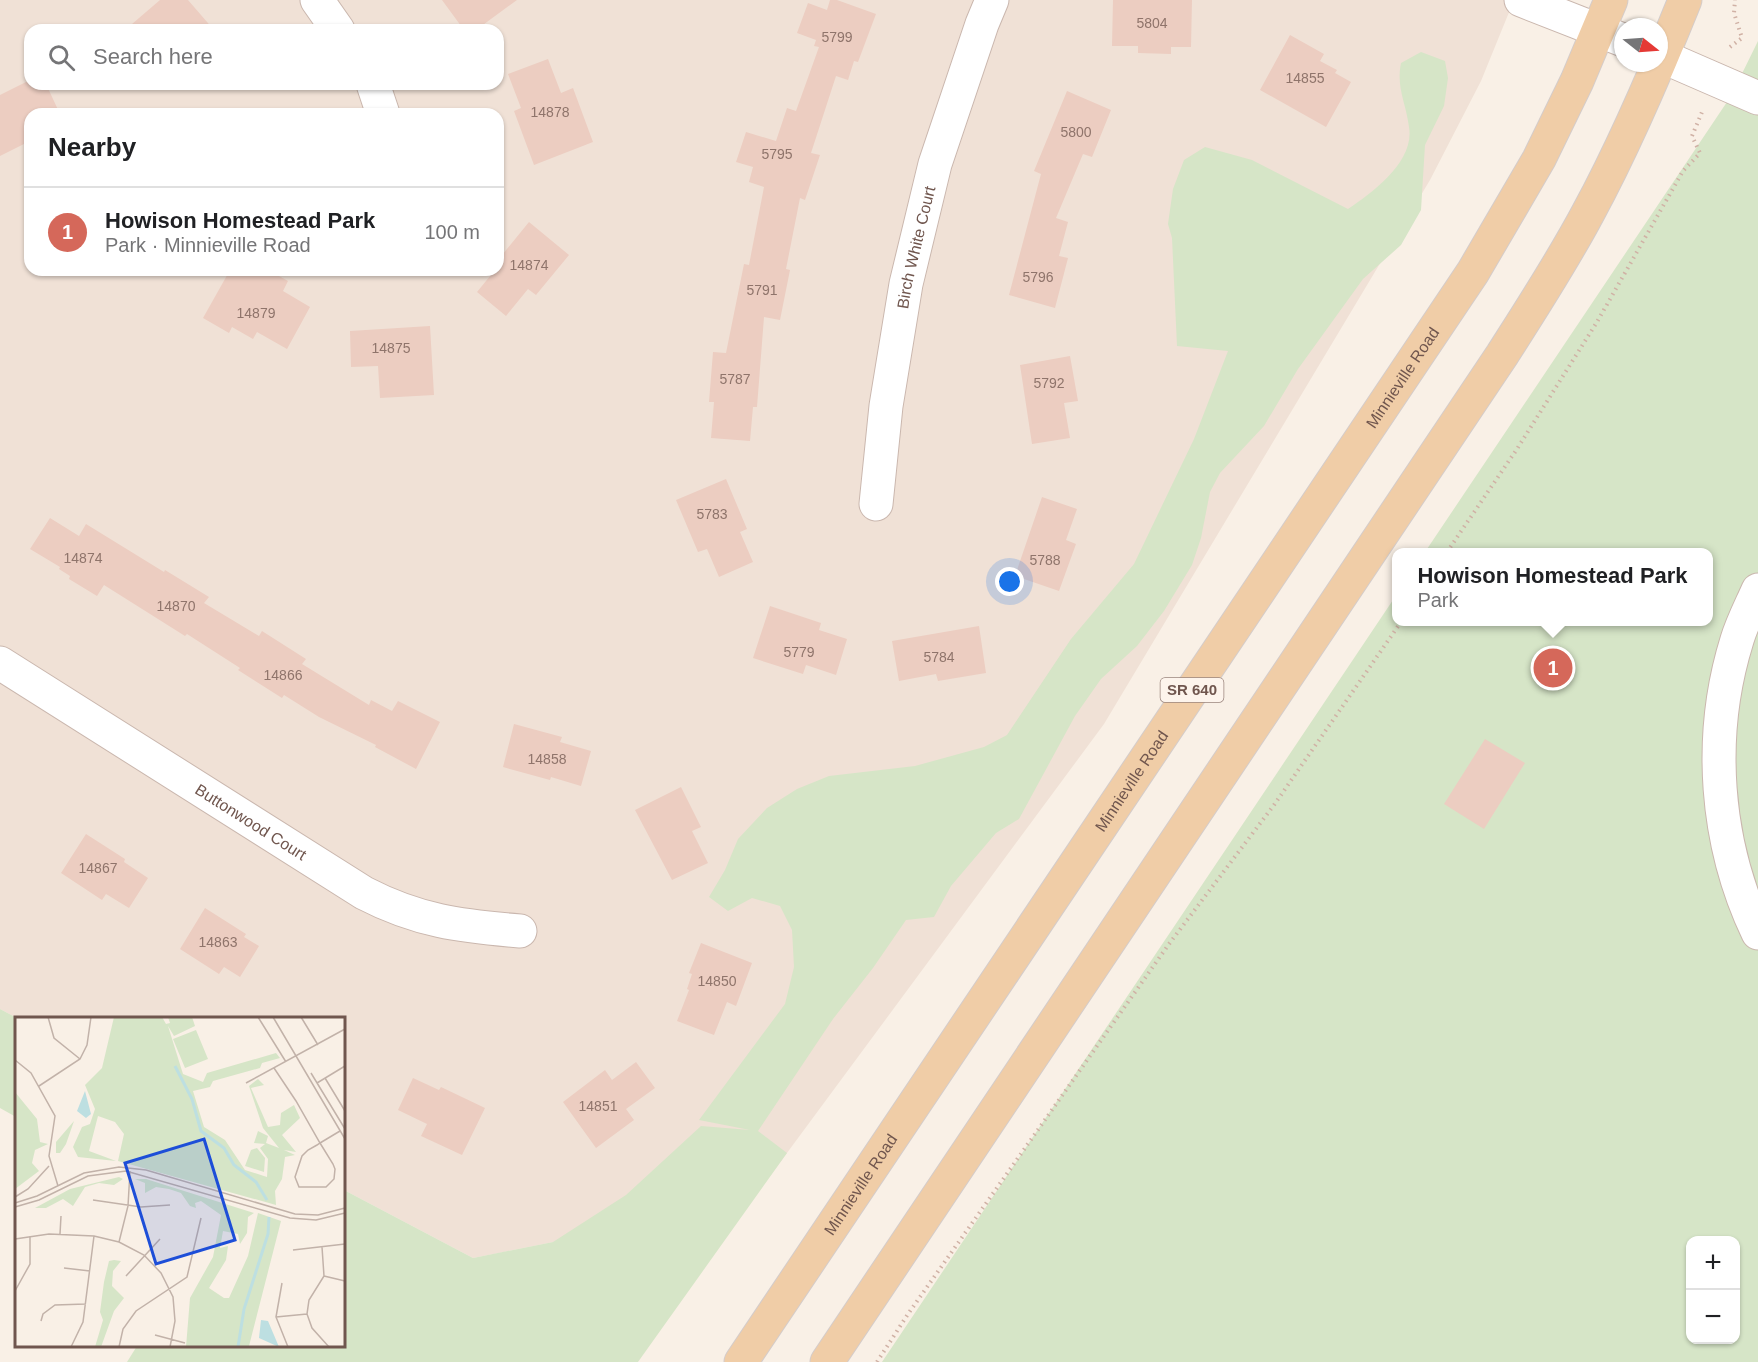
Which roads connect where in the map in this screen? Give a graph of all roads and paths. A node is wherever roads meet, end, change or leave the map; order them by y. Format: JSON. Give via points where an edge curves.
{"nodes":[{"id":1,"x":317,"y":0,"type":"edge"},
{"id":2,"x":992,"y":0,"type":"edge"},
{"id":3,"x":1521,"y":0,"type":"edge"},
{"id":4,"x":1611,"y":0,"type":"edge"},
{"id":5,"x":1685,"y":0,"type":"edge"},
{"id":6,"x":1735,"y":0,"type":"edge"},
{"id":7,"x":335,"y":24,"type":"edge"},
{"id":8,"x":1611,"y":35,"type":"edge"},
{"id":9,"x":1668,"y":40,"type":"edge"},
{"id":10,"x":1727,"y":49,"type":"dead end"},
{"id":11,"x":1668,"y":59,"type":"edge"},
{"id":12,"x":1654,"y":72,"type":"edge"},
{"id":13,"x":375,"y":90,"type":"edge"},
{"id":14,"x":1758,"y":98,"type":"edge"},
{"id":15,"x":381,"y":108,"type":"edge"},
{"id":16,"x":1692,"y":136,"type":"dead end"},
{"id":17,"x":876,"y":504,"type":"dead end"},
{"id":18,"x":1451,"y":548,"type":"edge"},
{"id":19,"x":1758,"y":590,"type":"edge"},
{"id":20,"x":1398,"y":626,"type":"edge"},
{"id":21,"x":0,"y":663,"type":"edge"},
{"id":22,"x":520,"y":931,"type":"dead end"},
{"id":23,"x":1758,"y":933,"type":"edge"},
{"id":24,"x":741,"y":1362,"type":"edge"},
{"id":25,"x":827,"y":1362,"type":"edge"},
{"id":26,"x":877,"y":1362,"type":"edge"}],
"edges":[{"from":1,"to":7,"type":"street"},
{"from":2,"to":17,"type":"street","name":"Birch White Court","via":[[935,164],[906,284],[886,406]]},
{"from":3,"to":8,"type":"street"},
{"from":4,"to":8,"type":"main road","name":"Minnieville Road","number":"SR 640"},
{"from":5,"to":9,"type":"main road"},
{"from":6,"to":10,"type":"path","via":[[1734,13],[1742,38]]},
{"from":8,"to":24,"type":"main road","name":"Minnieville Road","number":"SR 640","via":[[1577,81],[1539,159],[1473,272]]},
{"from":11,"to":14,"type":"street"},
{"from":12,"to":25,"type":"main road","via":[[1589,212],[1508,346]]},
{"from":13,"to":15,"type":"street"},
{"from":16,"to":18,"type":"path","via":[[1700,153],[1683,171],[1597,322]]},
{"from":19,"to":23,"type":"street","via":[[1734,651],[1724,696],[1719,754],[1721,802],[1732,866]]},
{"from":20,"to":26,"type":"path"},
{"from":21,"to":22,"type":"street","name":"Buttonwood Court","via":[[385,904],[439,922]]}]}
